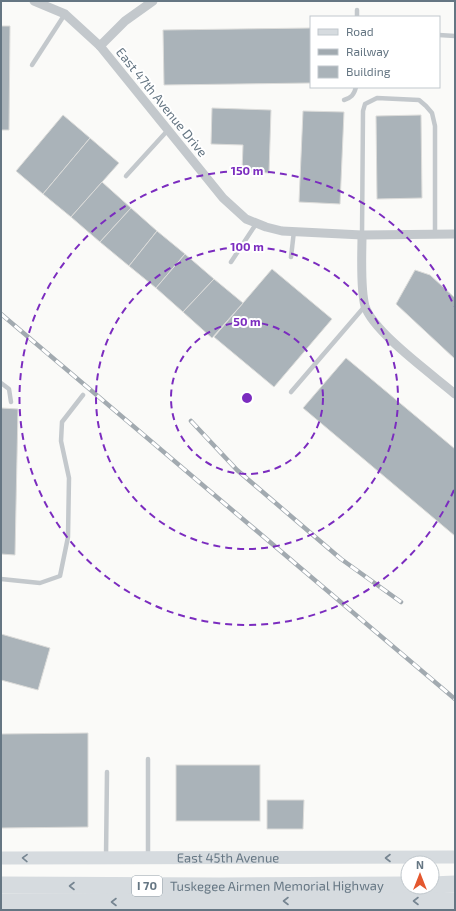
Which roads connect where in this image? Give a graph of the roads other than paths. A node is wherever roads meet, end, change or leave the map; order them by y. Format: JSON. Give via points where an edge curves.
{"nodes":[{"id":1,"x":34,"y":1,"type":"edge"},
{"id":2,"x":153,"y":1,"type":"edge"},
{"id":3,"x":357,"y":10,"type":"dead end"},
{"id":4,"x":65,"y":14,"type":"junction"},
{"id":5,"x":357,"y":16,"type":"edge"},
{"id":6,"x":440,"y":35,"type":"edge"},
{"id":7,"x":455,"y":36,"type":"edge"},
{"id":8,"x":100,"y":46,"type":"junction"},
{"id":9,"x":32,"y":65,"type":"dead end"},
{"id":10,"x":356,"y":88,"type":"edge"},
{"id":11,"x":344,"y":100,"type":"dead end"},
{"id":12,"x":168,"y":130,"type":"junction"},
{"id":13,"x":126,"y":176,"type":"dead end"},
{"id":14,"x":256,"y":224,"type":"junction"},
{"id":15,"x":294,"y":232,"type":"junction"},
{"id":16,"x":435,"y":234,"type":"junction"},
{"id":17,"x":455,"y":234,"type":"edge"},
{"id":18,"x":362,"y":235,"type":"junction"},
{"id":19,"x":291,"y":257,"type":"dead end"},
{"id":20,"x":231,"y":262,"type":"dead end"},
{"id":21,"x":365,"y":306,"type":"junction"},
{"id":22,"x":1,"y":384,"type":"edge"},
{"id":23,"x":291,"y":392,"type":"dead end"},
{"id":24,"x":455,"y":394,"type":"edge"},
{"id":25,"x":83,"y":395,"type":"dead end"},
{"id":26,"x":11,"y":402,"type":"dead end"},
{"id":27,"x":1,"y":579,"type":"edge"},
{"id":28,"x":148,"y":759,"type":"dead end"},
{"id":29,"x":107,"y":772,"type":"dead end"},
{"id":30,"x":455,"y":857,"type":"edge"},
{"id":31,"x":1,"y":858,"type":"edge"},
{"id":32,"x":106,"y":859,"type":"junction"},
{"id":33,"x":148,"y":859,"type":"junction"},
{"id":34,"x":455,"y":884,"type":"edge"},
{"id":35,"x":1,"y":885,"type":"edge"},
{"id":36,"x":400,"y":885,"type":"edge"},
{"id":37,"x":440,"y":885,"type":"edge"},
{"id":38,"x":455,"y":901,"type":"edge"},
{"id":39,"x":1,"y":902,"type":"edge"}],
"edges":[{"from":1,"to":4,"type":"street","name":"East 47th Avenue Drive"},
{"from":2,"to":8,"type":"street","via":[[125,21]]},
{"from":3,"to":5,"type":"lane"},
{"from":4,"to":8,"type":"street","name":"East 47th Avenue Drive"},
{"from":4,"to":9,"type":"lane"},
{"from":6,"to":7,"type":"lane"},
{"from":8,"to":12,"type":"street","name":"East 47th Avenue Drive"},
{"from":10,"to":11,"type":"lane","via":[[354,94]]},
{"from":12,"to":13,"type":"lane"},
{"from":12,"to":14,"type":"street","name":"East 47th Avenue Drive","via":[[223,198],[236,211]]},
{"from":14,"to":15,"type":"street","name":"East 47th Avenue Drive"},
{"from":14,"to":20,"type":"lane"},
{"from":15,"to":18,"type":"street","name":"East 47th Avenue Drive"},
{"from":15,"to":19,"type":"lane"},
{"from":16,"to":17,"type":"street","name":"East 47th Avenue Drive"},
{"from":16,"to":18,"type":"street","name":"East 47th Avenue Drive"},
{"from":16,"to":18,"type":"lane","via":[[435,126],[432,114],[419,100],[377,98],[365,104],[363,111]]},
{"from":18,"to":21,"type":"street"},
{"from":21,"to":23,"type":"lane"},
{"from":21,"to":24,"type":"street","via":[[389,337]]},
{"from":22,"to":26,"type":"lane","via":[[9,388]]},
{"from":25,"to":27,"type":"lane","via":[[62,422],[61,441],[69,478],[68,530],[60,576],[40,583]]},
{"from":28,"to":33,"type":"lane"},
{"from":29,"to":32,"type":"lane"},
{"from":30,"to":33,"type":"main road","name":"East 45th Avenue","one_way":true},
{"from":32,"to":31,"type":"main road","name":"East 45th Avenue","one_way":true},
{"from":32,"to":33,"type":"main road","name":"East 45th Avenue"},
{"from":34,"to":37,"type":"highway"},
{"from":36,"to":35,"type":"highway","name":"Tuskegee Airmen Memorial Highway","number":"I 70","one_way":true},
{"from":38,"to":39,"type":"highway","one_way":true}]}
